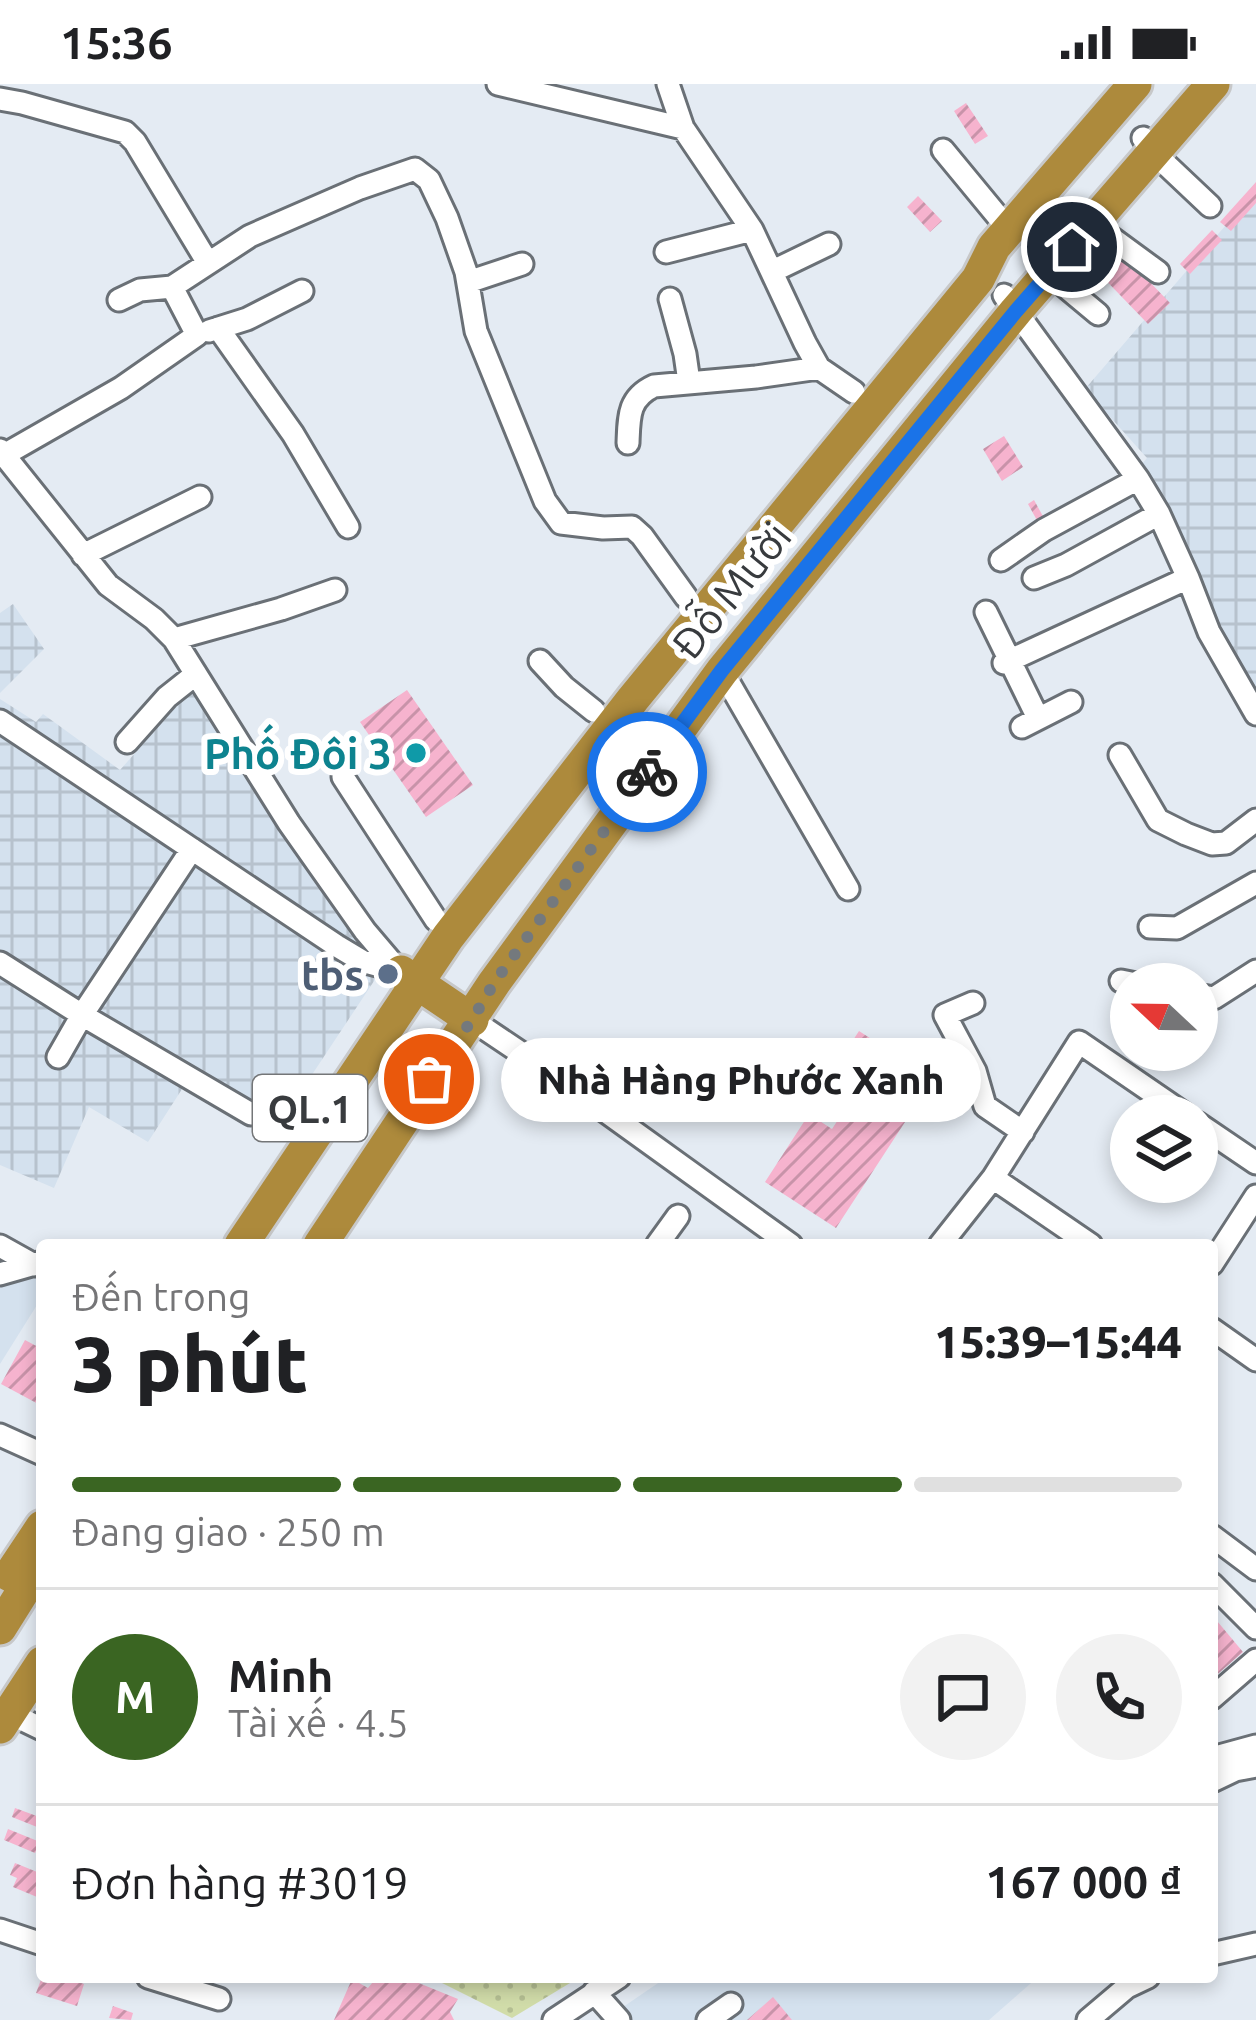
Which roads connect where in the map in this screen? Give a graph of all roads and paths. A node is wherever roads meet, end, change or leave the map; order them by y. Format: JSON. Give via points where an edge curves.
{"nodes":[{"id":1,"x":498,"y":84,"type":"edge"},
{"id":2,"x":668,"y":84,"type":"edge"},
{"id":3,"x":1188,"y":84,"type":"edge"},
{"id":4,"x":1213,"y":84,"type":"edge"},
{"id":5,"x":1122,"y":89,"type":"edge"},
{"id":6,"x":17,"y":95,"type":"edge"},
{"id":7,"x":683,"y":128,"type":"junction"},
{"id":8,"x":1141,"y":149,"type":"junction"},
{"id":9,"x":943,"y":150,"type":"dead end"},
{"id":10,"x":1210,"y":206,"type":"dead end"},
{"id":11,"x":1104,"y":209,"type":"junction"},
{"id":12,"x":752,"y":230,"type":"junction"},
{"id":13,"x":1002,"y":239,"type":"junction"},
{"id":14,"x":829,"y":244,"type":"dead end"},
{"id":15,"x":666,"y":252,"type":"dead end"},
{"id":16,"x":208,"y":263,"type":"junction"},
{"id":17,"x":522,"y":264,"type":"dead end"},
{"id":18,"x":1044,"y":266,"type":"junction"},
{"id":19,"x":773,"y":271,"type":"junction"},
{"id":20,"x":1158,"y":272,"type":"dead end"},
{"id":21,"x":468,"y":282,"type":"junction"},
{"id":22,"x":172,"y":287,"type":"junction"},
{"id":23,"x":302,"y":291,"type":"dead end"},
{"id":24,"x":670,"y":299,"type":"dead end"},
{"id":25,"x":119,"y":300,"type":"dead end"},
{"id":26,"x":1010,"y":303,"type":"junction"},
{"id":27,"x":1098,"y":314,"type":"dead end"},
{"id":28,"x":207,"y":332,"type":"junction"},
{"id":29,"x":819,"y":368,"type":"junction"},
{"id":30,"x":689,"y":382,"type":"junction"},
{"id":31,"x":854,"y":392,"type":"junction"},
{"id":32,"x":628,"y":443,"type":"dead end"},
{"id":33,"x":3,"y":459,"type":"edge"},
{"id":34,"x":1138,"y":479,"type":"junction"},
{"id":35,"x":200,"y":497,"type":"dead end"},
{"id":36,"x":1159,"y":514,"type":"junction"},
{"id":37,"x":348,"y":527,"type":"dead end"},
{"id":38,"x":83,"y":556,"type":"junction"},
{"id":39,"x":1001,"y":560,"type":"dead end"},
{"id":40,"x":1034,"y":578,"type":"dead end"},
{"id":41,"x":1188,"y":578,"type":"junction"},
{"id":42,"x":335,"y":590,"type":"dead end"},
{"id":43,"x":686,"y":597,"type":"junction"},
{"id":44,"x":986,"y":612,"type":"dead end"},
{"id":45,"x":174,"y":639,"type":"junction"},
{"id":46,"x":540,"y":661,"type":"dead end"},
{"id":47,"x":1007,"y":662,"type":"junction"},
{"id":48,"x":722,"y":670,"type":"junction"},
{"id":49,"x":196,"y":674,"type":"junction"},
{"id":50,"x":1071,"y":702,"type":"dead end"},
{"id":51,"x":594,"y":711,"type":"junction"},
{"id":52,"x":1256,"y":714,"type":"edge"},
{"id":53,"x":0,"y":721,"type":"edge"},
{"id":54,"x":127,"y":742,"type":"dead end"},
{"id":55,"x":1120,"y":754,"type":"dead end"},
{"id":56,"x":344,"y":777,"type":"dead end"},
{"id":57,"x":1256,"y":820,"type":"edge"},
{"id":58,"x":192,"y":849,"type":"junction"},
{"id":59,"x":1256,"y":883,"type":"edge"},
{"id":60,"x":848,"y":889,"type":"dead end"},
{"id":61,"x":436,"y":920,"type":"junction"},
{"id":62,"x":1150,"y":927,"type":"dead end"},
{"id":63,"x":0,"y":963,"type":"edge"},
{"id":64,"x":1256,"y":971,"type":"edge"},
{"id":65,"x":408,"y":978,"type":"junction"},
{"id":66,"x":1218,"y":995,"type":"edge"},
{"id":67,"x":973,"y":1003,"type":"dead end"},
{"id":68,"x":462,"y":1014,"type":"junction"},
{"id":69,"x":82,"y":1015,"type":"junction"},
{"id":70,"x":58,"y":1057,"type":"dead end"},
{"id":71,"x":1156,"y":1095,"type":"edge"},
{"id":72,"x":251,"y":1114,"type":"dead end"},
{"id":73,"x":1023,"y":1132,"type":"junction"},
{"id":74,"x":1218,"y":1137,"type":"edge"},
{"id":75,"x":1256,"y":1163,"type":"edge"},
{"id":76,"x":993,"y":1178,"type":"junction"},
{"id":77,"x":1256,"y":1196,"type":"edge"},
{"id":78,"x":678,"y":1216,"type":"dead end"},
{"id":79,"x":226,"y":1239,"type":"edge"},
{"id":80,"x":245,"y":1239,"type":"edge"},
{"id":81,"x":301,"y":1239,"type":"edge"},
{"id":82,"x":324,"y":1239,"type":"edge"},
{"id":83,"x":662,"y":1239,"type":"edge"},
{"id":84,"x":782,"y":1239,"type":"edge"},
{"id":85,"x":945,"y":1239,"type":"edge"},
{"id":86,"x":1082,"y":1239,"type":"edge"},
{"id":87,"x":0,"y":1246,"type":"edge"},
{"id":88,"x":1218,"y":1255,"type":"edge"},
{"id":89,"x":36,"y":1262,"type":"edge"},
{"id":90,"x":36,"y":1264,"type":"edge"},
{"id":91,"x":0,"y":1274,"type":"edge"},
{"id":92,"x":1218,"y":1333,"type":"edge"},
{"id":93,"x":1256,"y":1360,"type":"edge"},
{"id":94,"x":0,"y":1435,"type":"edge"},
{"id":95,"x":36,"y":1451,"type":"edge"},
{"id":96,"x":36,"y":1535,"type":"edge"},
{"id":97,"x":1218,"y":1543,"type":"edge"},
{"id":98,"x":1256,"y":1569,"type":"edge"},
{"id":99,"x":36,"y":1571,"type":"edge"},
{"id":100,"x":1218,"y":1590,"type":"edge"},
{"id":101,"x":0,"y":1592,"type":"edge"},
{"id":102,"x":0,"y":1628,"type":"edge"},
{"id":103,"x":1256,"y":1628,"type":"edge"},
{"id":104,"x":36,"y":1646,"type":"edge"},
{"id":105,"x":1256,"y":1660,"type":"edge"},
{"id":106,"x":36,"y":1671,"type":"edge"},
{"id":107,"x":1218,"y":1693,"type":"edge"},
{"id":108,"x":3,"y":1712,"type":"edge"},
{"id":109,"x":36,"y":1726,"type":"edge"},
{"id":110,"x":1256,"y":1746,"type":"edge"},
{"id":111,"x":1218,"y":1756,"type":"edge"},
{"id":112,"x":1256,"y":1766,"type":"edge"},
{"id":113,"x":1218,"y":1778,"type":"edge"},
{"id":114,"x":0,"y":1930,"type":"edge"},
{"id":115,"x":36,"y":1942,"type":"edge"},
{"id":116,"x":1256,"y":1944,"type":"edge"},
{"id":117,"x":1218,"y":1953,"type":"edge"},
{"id":118,"x":167,"y":1983,"type":"edge"},
{"id":119,"x":609,"y":1983,"type":"edge"},
{"id":120,"x":1135,"y":1983,"type":"edge"},
{"id":121,"x":594,"y":1992,"type":"junction"},
{"id":122,"x":1116,"y":1997,"type":"junction"},
{"id":123,"x":219,"y":2000,"type":"dead end"},
{"id":124,"x":731,"y":2004,"type":"dead end"},
{"id":125,"x":554,"y":2020,"type":"edge"},
{"id":126,"x":619,"y":2020,"type":"edge"},
{"id":127,"x":708,"y":2020,"type":"edge"},
{"id":128,"x":1088,"y":2020,"type":"edge"},
{"id":129,"x":1128,"y":2020,"type":"edge"}],
"edges":[{"from":1,"to":7,"type":"street"},
{"from":2,"to":7,"type":"street"},
{"from":3,"to":8,"type":"highway","name":"Đỗ Mười","number":"QL.1"},
{"from":4,"to":8,"type":"highway","name":"Đỗ Mười","number":"QL.1"},
{"from":5,"to":13,"type":"highway","name":"Đỗ Mười","number":"QL.1"},
{"from":6,"to":16,"type":"street","via":[[125,132]]},
{"from":7,"to":12,"type":"street"},
{"from":8,"to":10,"type":"street"},
{"from":8,"to":11,"type":"highway","number":"QL.1"},
{"from":8,"to":18,"type":"highway","name":"Đỗ Mười","number":"QL.1"},
{"from":9,"to":13,"type":"street"},
{"from":11,"to":18,"type":"highway","name":"Đỗ Mười","number":"QL.1"},
{"from":11,"to":20,"type":"street","via":[[1102,231]]},
{"from":12,"to":15,"type":"street"},
{"from":12,"to":19,"type":"street"},
{"from":13,"to":31,"type":"highway","name":"Đỗ Mười","number":"QL.1","via":[[967,264]]},
{"from":13,"to":65,"type":"highway","name":"Đỗ Mười","number":"QL.1","via":[[978,279]]},
{"from":14,"to":19,"type":"street"},
{"from":16,"to":21,"type":"street","via":[[250,236],[415,169],[447,218]]},
{"from":16,"to":22,"type":"street"},
{"from":17,"to":21,"type":"street"},
{"from":18,"to":26,"type":"highway","name":"Đỗ Mười","number":"QL.1"},
{"from":18,"to":27,"type":"street"},
{"from":19,"to":29,"type":"street"},
{"from":21,"to":43,"type":"street","via":[[476,331],[545,501],[561,523],[632,526]]},
{"from":22,"to":25,"type":"street"},
{"from":22,"to":28,"type":"street"},
{"from":23,"to":28,"type":"street"},
{"from":24,"to":30,"type":"street"},
{"from":26,"to":34,"type":"street"},
{"from":26,"to":48,"type":"highway","name":"Đỗ Mười","number":"QL.1"},
{"from":26,"to":68,"type":"highway","name":"Đỗ Mười","number":"QL.1","via":[[710,654],[565,848]]},
{"from":28,"to":33,"type":"street"},
{"from":28,"to":37,"type":"street","via":[[292,434]]},
{"from":29,"to":30,"type":"street"},
{"from":29,"to":31,"type":"street"},
{"from":30,"to":32,"type":"street","via":[[641,392]]},
{"from":31,"to":43,"type":"highway","name":"Đỗ Mười","number":"QL.1"},
{"from":33,"to":38,"type":"street"},
{"from":34,"to":36,"type":"street"},
{"from":34,"to":39,"type":"street"},
{"from":35,"to":38,"type":"street"},
{"from":36,"to":40,"type":"street"},
{"from":36,"to":41,"type":"street"},
{"from":38,"to":45,"type":"street"},
{"from":41,"to":47,"type":"street"},
{"from":41,"to":52,"type":"street"},
{"from":42,"to":45,"type":"street"},
{"from":43,"to":51,"type":"highway","name":"Đỗ Mười","number":"QL.1"},
{"from":44,"to":47,"type":"street"},
{"from":45,"to":49,"type":"street"},
{"from":46,"to":51,"type":"street"},
{"from":47,"to":50,"type":"street","via":[[1030,723]]},
{"from":48,"to":60,"type":"street"},
{"from":48,"to":68,"type":"highway","name":"Đỗ Mười","number":"QL.1","via":[[494,983]]},
{"from":49,"to":54,"type":"street"},
{"from":49,"to":65,"type":"street","via":[[364,931]]},
{"from":51,"to":61,"type":"highway","name":"Đỗ Mười","number":"QL.1"},
{"from":53,"to":58,"type":"street"},
{"from":55,"to":57,"type":"street","via":[[1158,820],[1186,834],[1226,843]]},
{"from":56,"to":61,"type":"street"},
{"from":58,"to":65,"type":"street","via":[[362,961]]},
{"from":58,"to":69,"type":"street"},
{"from":59,"to":62,"type":"street","via":[[1177,928]]},
{"from":61,"to":65,"type":"highway","name":"Đỗ Mười","number":"QL.1"},
{"from":63,"to":69,"type":"street"},
{"from":64,"to":66,"type":"street"},
{"from":65,"to":68,"type":"highway"},
{"from":65,"to":79,"type":"highway","name":"Đỗ Mười","number":"QL.1"},
{"from":65,"to":80,"type":"highway","name":"Đỗ Mười","number":"QL.1"},
{"from":67,"to":73,"type":"street","via":[[945,1015],[985,1106]]},
{"from":68,"to":81,"type":"highway","name":"Đỗ Mười","number":"QL.1"},
{"from":68,"to":82,"type":"highway","name":"Đỗ Mười","number":"QL.1"},
{"from":68,"to":84,"type":"street"},
{"from":69,"to":70,"type":"street"},
{"from":69,"to":72,"type":"street"},
{"from":71,"to":73,"type":"street","via":[[1079,1042]]},
{"from":73,"to":76,"type":"street"},
{"from":74,"to":75,"type":"street"},
{"from":76,"to":85,"type":"street"},
{"from":76,"to":86,"type":"street"},
{"from":77,"to":88,"type":"street"},
{"from":78,"to":83,"type":"street"},
{"from":87,"to":89,"type":"street"},
{"from":90,"to":91,"type":"street"},
{"from":92,"to":93,"type":"street"},
{"from":94,"to":95,"type":"street"},
{"from":96,"to":101,"type":"highway"},
{"from":97,"to":98,"type":"street"},
{"from":99,"to":102,"type":"highway"},
{"from":100,"to":103,"type":"street"},
{"from":104,"to":108,"type":"highway"},
{"from":105,"to":107,"type":"street"},
{"from":106,"to":108,"type":"highway"},
{"from":108,"to":109,"type":"street"},
{"from":110,"to":111,"type":"street"},
{"from":112,"to":113,"type":"street"},
{"from":114,"to":115,"type":"street"},
{"from":116,"to":117,"type":"street"},
{"from":118,"to":123,"type":"street"},
{"from":119,"to":121,"type":"street"},
{"from":120,"to":122,"type":"street"},
{"from":121,"to":125,"type":"street"},
{"from":121,"to":126,"type":"street"},
{"from":122,"to":128,"type":"street"},
{"from":122,"to":129,"type":"street"},
{"from":124,"to":127,"type":"street"}]}
